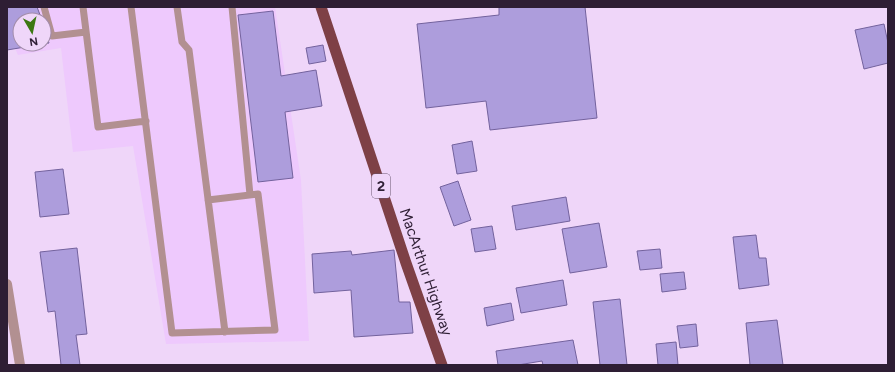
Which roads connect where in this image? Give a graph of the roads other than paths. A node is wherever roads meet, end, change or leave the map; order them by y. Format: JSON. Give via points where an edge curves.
{"nodes":[{"id":1,"x":44,"y":7,"type":"edge"},
{"id":2,"x":83,"y":7,"type":"edge"},
{"id":3,"x":131,"y":7,"type":"edge"},
{"id":4,"x":177,"y":7,"type":"edge"},
{"id":5,"x":232,"y":7,"type":"edge"},
{"id":6,"x":321,"y":7,"type":"edge"},
{"id":7,"x":86,"y":32,"type":"junction"},
{"id":8,"x":146,"y":121,"type":"junction"},
{"id":9,"x":250,"y":195,"type":"junction"},
{"id":10,"x":208,"y":200,"type":"junction"},
{"id":11,"x":7,"y":284,"type":"edge"},
{"id":12,"x":224,"y":332,"type":"junction"},
{"id":13,"x":20,"y":365,"type":"edge"},
{"id":14,"x":442,"y":365,"type":"edge"}],
"edges":[{"from":1,"to":7,"type":"lane","via":[[52,36]]},
{"from":2,"to":7,"type":"lane"},
{"from":3,"to":8,"type":"lane"},
{"from":4,"to":10,"type":"lane","via":[[182,42],[189,50]]},
{"from":5,"to":9,"type":"lane"},
{"from":6,"to":14,"type":"highway","name":"MacArthur Highway","number":"2"},
{"from":7,"to":8,"type":"lane","via":[[98,127]]},
{"from":8,"to":12,"type":"lane","via":[[172,333]]},
{"from":9,"to":10,"type":"lane"},
{"from":9,"to":12,"type":"lane","via":[[258,194],[275,330]]},
{"from":10,"to":12,"type":"lane"},
{"from":11,"to":13,"type":"street"}]}
